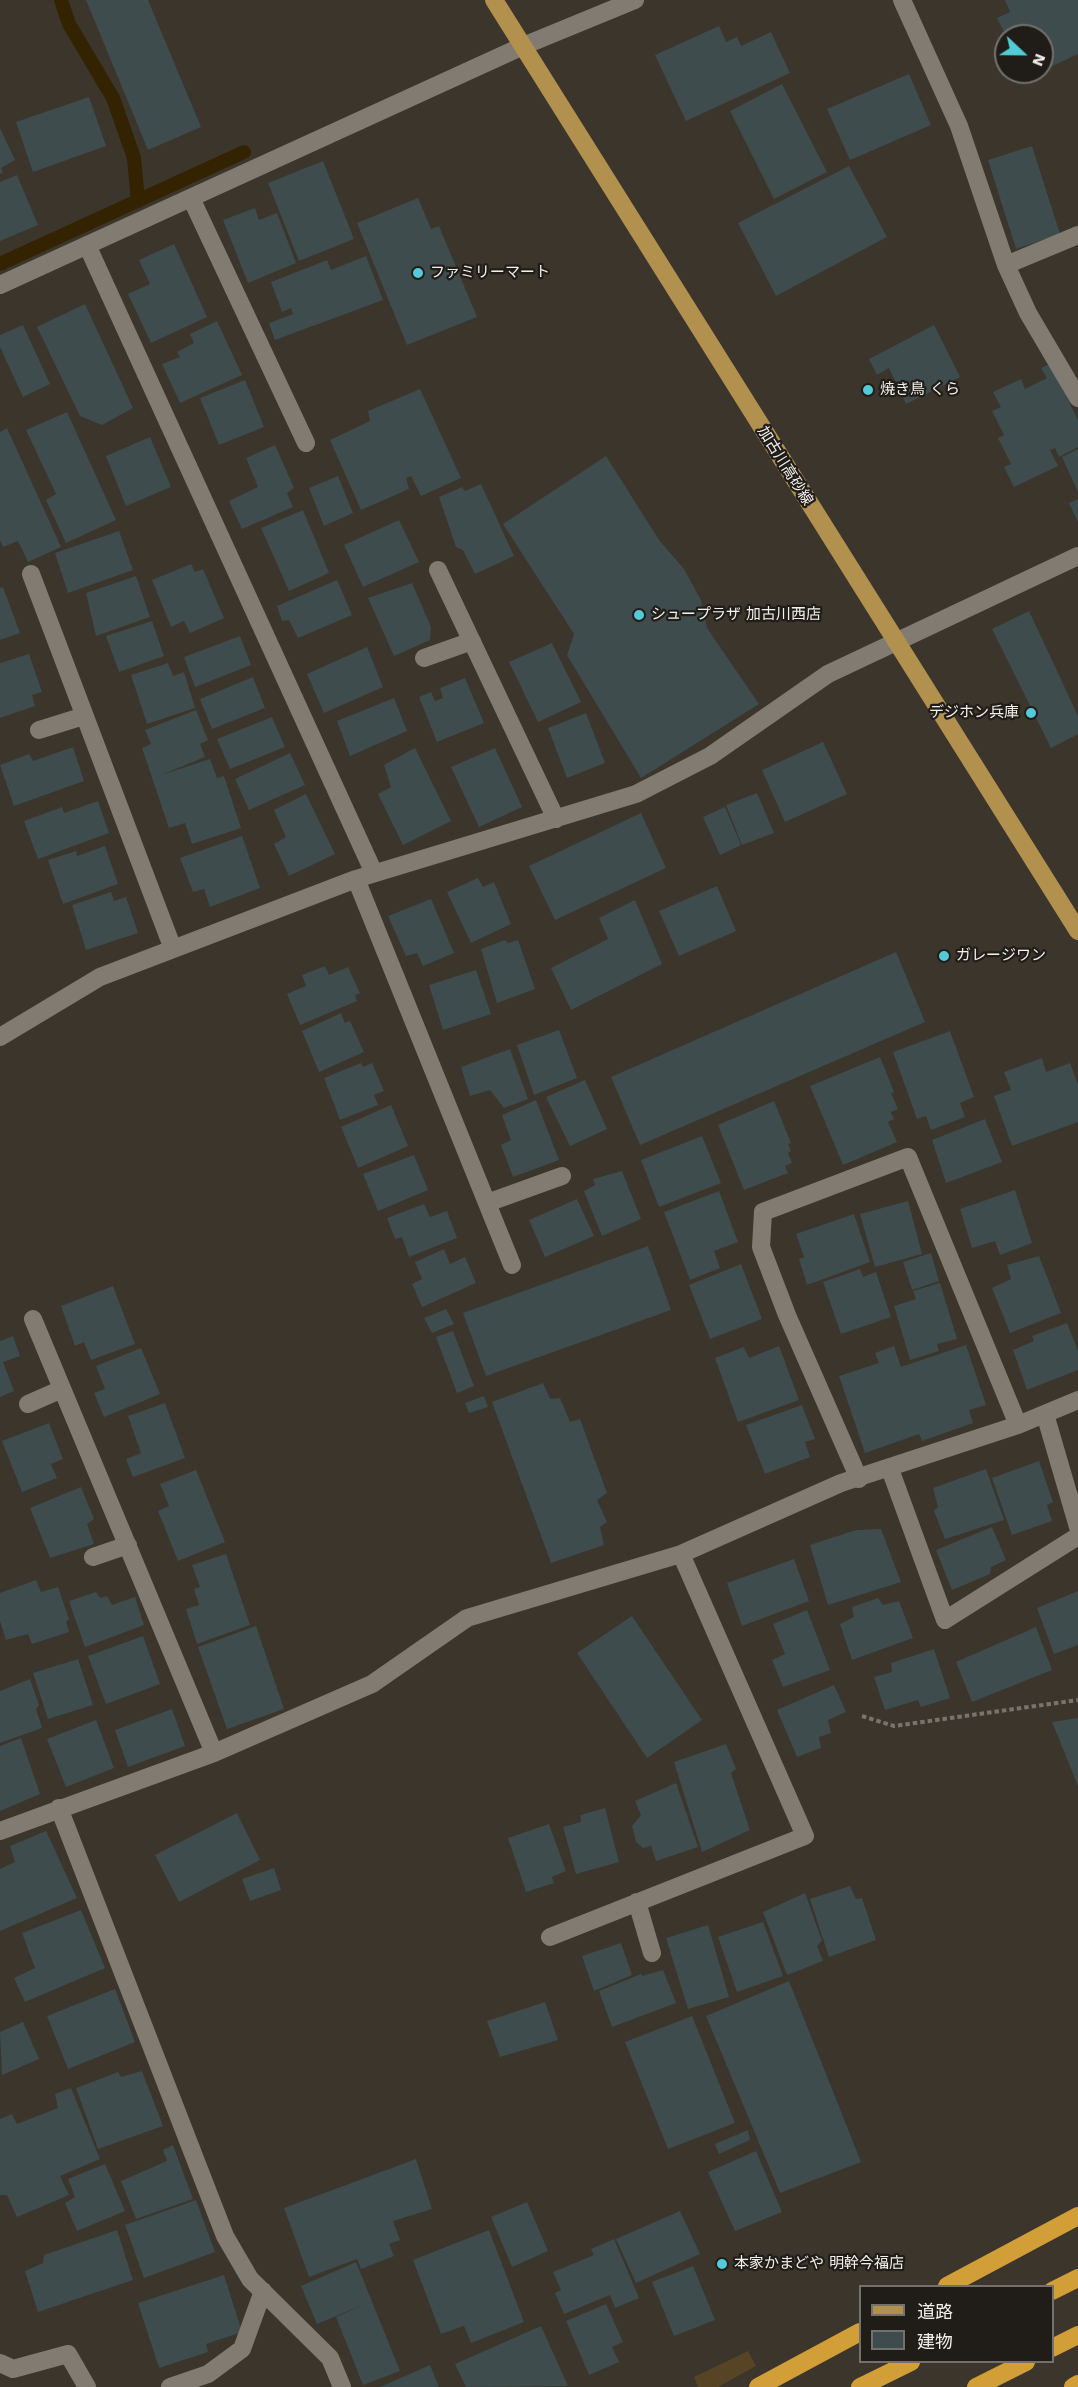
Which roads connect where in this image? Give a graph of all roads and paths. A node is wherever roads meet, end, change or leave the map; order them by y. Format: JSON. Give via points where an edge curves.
{"nodes":[{"id":1,"x":494,"y":0,"type":"edge"},
{"id":2,"x":635,"y":0,"type":"edge"},
{"id":3,"x":902,"y":0,"type":"edge"},
{"id":4,"x":523,"y":46,"type":"junction"},
{"id":5,"x":191,"y":198,"type":"junction"},
{"id":6,"x":1078,"y":235,"type":"edge"},
{"id":7,"x":87,"y":245,"type":"junction"},
{"id":8,"x":1006,"y":265,"type":"junction"},
{"id":9,"x":0,"y":285,"type":"edge"},
{"id":10,"x":1078,"y":398,"type":"edge"},
{"id":11,"x":306,"y":442,"type":"dead end"},
{"id":12,"x":1078,"y":556,"type":"edge"},
{"id":13,"x":438,"y":570,"type":"dead end"},
{"id":14,"x":31,"y":574,"type":"dead end"},
{"id":15,"x":472,"y":641,"type":"junction"},
{"id":16,"x":896,"y":643,"type":"junction"},
{"id":17,"x":424,"y":658,"type":"dead end"},
{"id":18,"x":84,"y":716,"type":"junction"},
{"id":19,"x":39,"y":730,"type":"dead end"},
{"id":20,"x":556,"y":819,"type":"junction"},
{"id":21,"x":374,"y":873,"type":"junction"},
{"id":22,"x":356,"y":879,"type":"junction"},
{"id":23,"x":1078,"y":931,"type":"edge"},
{"id":24,"x":173,"y":949,"type":"junction"},
{"id":25,"x":0,"y":1037,"type":"edge"},
{"id":26,"x":562,"y":1176,"type":"dead end"},
{"id":27,"x":487,"y":1203,"type":"junction"},
{"id":28,"x":512,"y":1266,"type":"dead end"},
{"id":29,"x":33,"y":1319,"type":"dead end"},
{"id":30,"x":62,"y":1389,"type":"junction"},
{"id":31,"x":1078,"y":1400,"type":"edge"},
{"id":32,"x":28,"y":1404,"type":"dead end"},
{"id":33,"x":1045,"y":1414,"type":"junction"},
{"id":34,"x":1018,"y":1425,"type":"junction"},
{"id":35,"x":890,"y":1469,"type":"junction"},
{"id":36,"x":859,"y":1479,"type":"junction"},
{"id":37,"x":1078,"y":1527,"type":"edge"},
{"id":38,"x":1078,"y":1536,"type":"edge"},
{"id":39,"x":128,"y":1545,"type":"junction"},
{"id":40,"x":681,"y":1554,"type":"junction"},
{"id":41,"x":93,"y":1557,"type":"dead end"},
{"id":42,"x":1078,"y":1700,"type":"edge"},
{"id":43,"x":862,"y":1716,"type":"dead end"},
{"id":44,"x":214,"y":1753,"type":"junction"},
{"id":45,"x":59,"y":1808,"type":"junction"},
{"id":46,"x":0,"y":1831,"type":"edge"},
{"id":47,"x":637,"y":1902,"type":"junction"},
{"id":48,"x":550,"y":1937,"type":"dead end"},
{"id":49,"x":652,"y":1953,"type":"dead end"},
{"id":50,"x":1078,"y":2216,"type":"edge"},
{"id":51,"x":1078,"y":2278,"type":"edge"},
{"id":52,"x":948,"y":2285,"type":"edge"},
{"id":53,"x":1054,"y":2290,"type":"edge"},
{"id":54,"x":263,"y":2291,"type":"junction"},
{"id":55,"x":859,"y":2333,"type":"edge"},
{"id":56,"x":1078,"y":2336,"type":"edge"},
{"id":57,"x":1054,"y":2348,"type":"edge"},
{"id":58,"x":0,"y":2363,"type":"edge"},
{"id":59,"x":907,"y":2363,"type":"edge"},
{"id":60,"x":1022,"y":2363,"type":"edge"},
{"id":61,"x":1078,"y":2384,"type":"edge"},
{"id":62,"x":87,"y":2387,"type":"edge"},
{"id":63,"x":170,"y":2387,"type":"edge"},
{"id":64,"x":342,"y":2387,"type":"edge"},
{"id":65,"x":758,"y":2387,"type":"edge"},
{"id":66,"x":860,"y":2387,"type":"edge"},
{"id":67,"x":976,"y":2387,"type":"edge"},
{"id":68,"x":1072,"y":2387,"type":"edge"}],
"edges":[{"from":1,"to":4,"type":"main road","name":"加古川高砂線"},
{"from":2,"to":4,"type":"street"},
{"from":3,"to":8,"type":"street","via":[[959,126]]},
{"from":4,"to":5,"type":"street"},
{"from":4,"to":16,"type":"main road","name":"加古川高砂線"},
{"from":5,"to":7,"type":"street"},
{"from":5,"to":11,"type":"street"},
{"from":6,"to":8,"type":"street"},
{"from":7,"to":9,"type":"street"},
{"from":7,"to":21,"type":"street"},
{"from":8,"to":10,"type":"street","via":[[1028,313]]},
{"from":12,"to":16,"type":"street"},
{"from":13,"to":15,"type":"street"},
{"from":14,"to":18,"type":"street"},
{"from":15,"to":17,"type":"street"},
{"from":15,"to":20,"type":"street"},
{"from":16,"to":20,"type":"street","via":[[828,674],[710,756],[636,794]]},
{"from":16,"to":23,"type":"main road","name":"加古川高砂線"},
{"from":18,"to":19,"type":"street"},
{"from":18,"to":24,"type":"street"},
{"from":20,"to":21,"type":"street"},
{"from":21,"to":22,"type":"street"},
{"from":22,"to":24,"type":"street"},
{"from":22,"to":27,"type":"street"},
{"from":24,"to":25,"type":"street","via":[[100,977]]},
{"from":26,"to":27,"type":"street"},
{"from":27,"to":28,"type":"street"},
{"from":29,"to":30,"type":"street"},
{"from":30,"to":32,"type":"street"},
{"from":30,"to":39,"type":"street"},
{"from":31,"to":33,"type":"street"},
{"from":33,"to":34,"type":"street"},
{"from":33,"to":37,"type":"street"},
{"from":34,"to":35,"type":"street"},
{"from":34,"to":36,"type":"street","via":[[908,1156],[763,1212],[761,1247]]},
{"from":35,"to":36,"type":"street"},
{"from":35,"to":38,"type":"street","via":[[945,1620]]},
{"from":36,"to":40,"type":"street","via":[[841,1483]]},
{"from":39,"to":41,"type":"street"},
{"from":39,"to":44,"type":"street"},
{"from":40,"to":44,"type":"street","via":[[467,1618],[372,1684]]},
{"from":40,"to":47,"type":"street","via":[[805,1836]]},
{"from":42,"to":43,"type":"path","via":[[894,1726]]},
{"from":44,"to":45,"type":"street"},
{"from":45,"to":46,"type":"street"},
{"from":45,"to":54,"type":"street","via":[[225,2235],[250,2279]]},
{"from":47,"to":48,"type":"street"},
{"from":47,"to":49,"type":"street"},
{"from":50,"to":52,"type":"highway"},
{"from":51,"to":53,"type":"highway"},
{"from":54,"to":63,"type":"street","via":[[242,2349],[208,2374]]},
{"from":54,"to":64,"type":"street","via":[[330,2358]]},
{"from":55,"to":65,"type":"highway"},
{"from":56,"to":57,"type":"highway"},
{"from":58,"to":62,"type":"street","via":[[13,2369],[68,2354]]},
{"from":59,"to":66,"type":"highway"},
{"from":60,"to":67,"type":"highway"},
{"from":61,"to":68,"type":"highway"}]}
